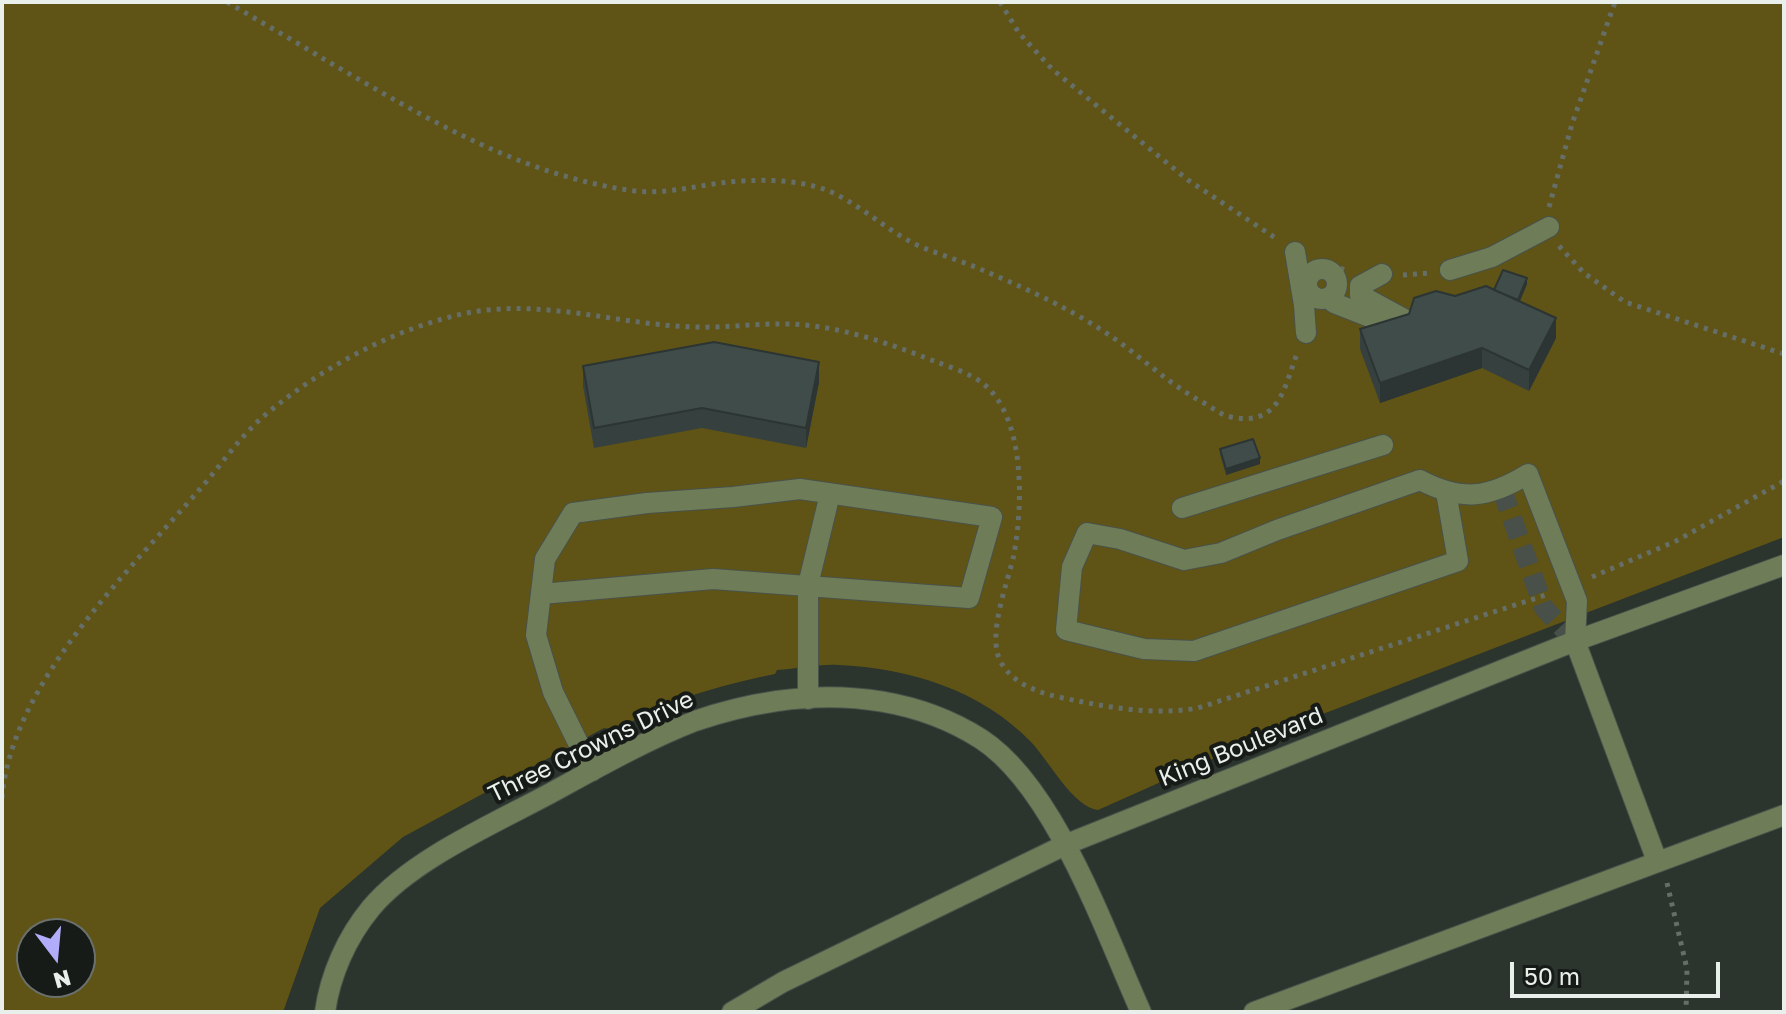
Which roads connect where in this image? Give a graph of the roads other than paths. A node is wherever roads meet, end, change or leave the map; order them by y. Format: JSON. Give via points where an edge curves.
{"nodes":[{"id":1,"x":1549,"y":227,"type":"road end"},
{"id":2,"x":1295,"y":252,"type":"road end"},
{"id":3,"x":1450,"y":270,"type":"road end"},
{"id":4,"x":1382,"y":274,"type":"road end"},
{"id":5,"x":1326,"y":301,"type":"dead end"},
{"id":6,"x":1357,"y":311,"type":"junction"},
{"id":7,"x":1306,"y":333,"type":"road end"},
{"id":8,"x":1365,"y":337,"type":"edge"},
{"id":9,"x":1383,"y":445,"type":"dead end"},
{"id":10,"x":1446,"y":492,"type":"junction"},
{"id":11,"x":830,"y":494,"type":"junction"},
{"id":12,"x":1182,"y":508,"type":"dead end"},
{"id":13,"x":1784,"y":565,"type":"edge"},
{"id":14,"x":808,"y":585,"type":"junction"},
{"id":15,"x":541,"y":594,"type":"junction"},
{"id":16,"x":1575,"y":641,"type":"junction"},
{"id":17,"x":808,"y":699,"type":"junction"},
{"id":18,"x":592,"y":771,"type":"junction"},
{"id":19,"x":1784,"y":815,"type":"edge"},
{"id":20,"x":1067,"y":844,"type":"junction"},
{"id":21,"x":1657,"y":861,"type":"junction"},
{"id":22,"x":325,"y":1012,"type":"edge"},
{"id":23,"x":732,"y":1012,"type":"edge"},
{"id":24,"x":1141,"y":1012,"type":"edge"},
{"id":25,"x":1254,"y":1012,"type":"edge"}],
"edges":[{"from":1,"to":3,"type":"street","via":[[1492,257]]},
{"from":2,"to":7,"type":"street"},
{"from":4,"to":6,"type":"street","via":[[1360,286],[1360,295],[1406,320],[1407,331],[1400,333]]},
{"from":5,"to":6,"type":"street"},
{"from":6,"to":8,"type":"street"},
{"from":9,"to":12,"type":"street"},
{"from":10,"to":10,"type":"street","via":[[1458,561],[1194,651],[1144,649],[1066,630],[1072,567],[1087,533],[1184,560],[1221,553],[1420,480]]},
{"from":10,"to":16,"type":"street","via":[[1502,490],[1528,474],[1577,601]]},
{"from":11,"to":14,"type":"street"},
{"from":11,"to":14,"type":"street","via":[[992,517],[969,598]]},
{"from":11,"to":15,"type":"street","via":[[800,489],[573,513],[545,559]]},
{"from":13,"to":16,"type":"street","name":"King Boulevard"},
{"from":14,"to":15,"type":"street","via":[[713,579]]},
{"from":14,"to":17,"type":"street"},
{"from":15,"to":18,"type":"street","via":[[536,635],[553,692]]},
{"from":16,"to":20,"type":"street","name":"King Boulevard"},
{"from":16,"to":21,"type":"street"},
{"from":17,"to":18,"type":"street","name":"Three Crowns Drive","via":[[726,711]]},
{"from":17,"to":20,"type":"street","name":"Three Crowns Drive","via":[[897,703],[978,737],[1015,767]]},
{"from":18,"to":22,"type":"street","name":"Three Crowns Drive","via":[[399,880],[371,908],[341,956]]},
{"from":19,"to":21,"type":"street"},
{"from":20,"to":23,"type":"street","name":"King Boulevard"},
{"from":20,"to":24,"type":"street","name":"Three Crowns Drive"},
{"from":21,"to":25,"type":"street"}]}
